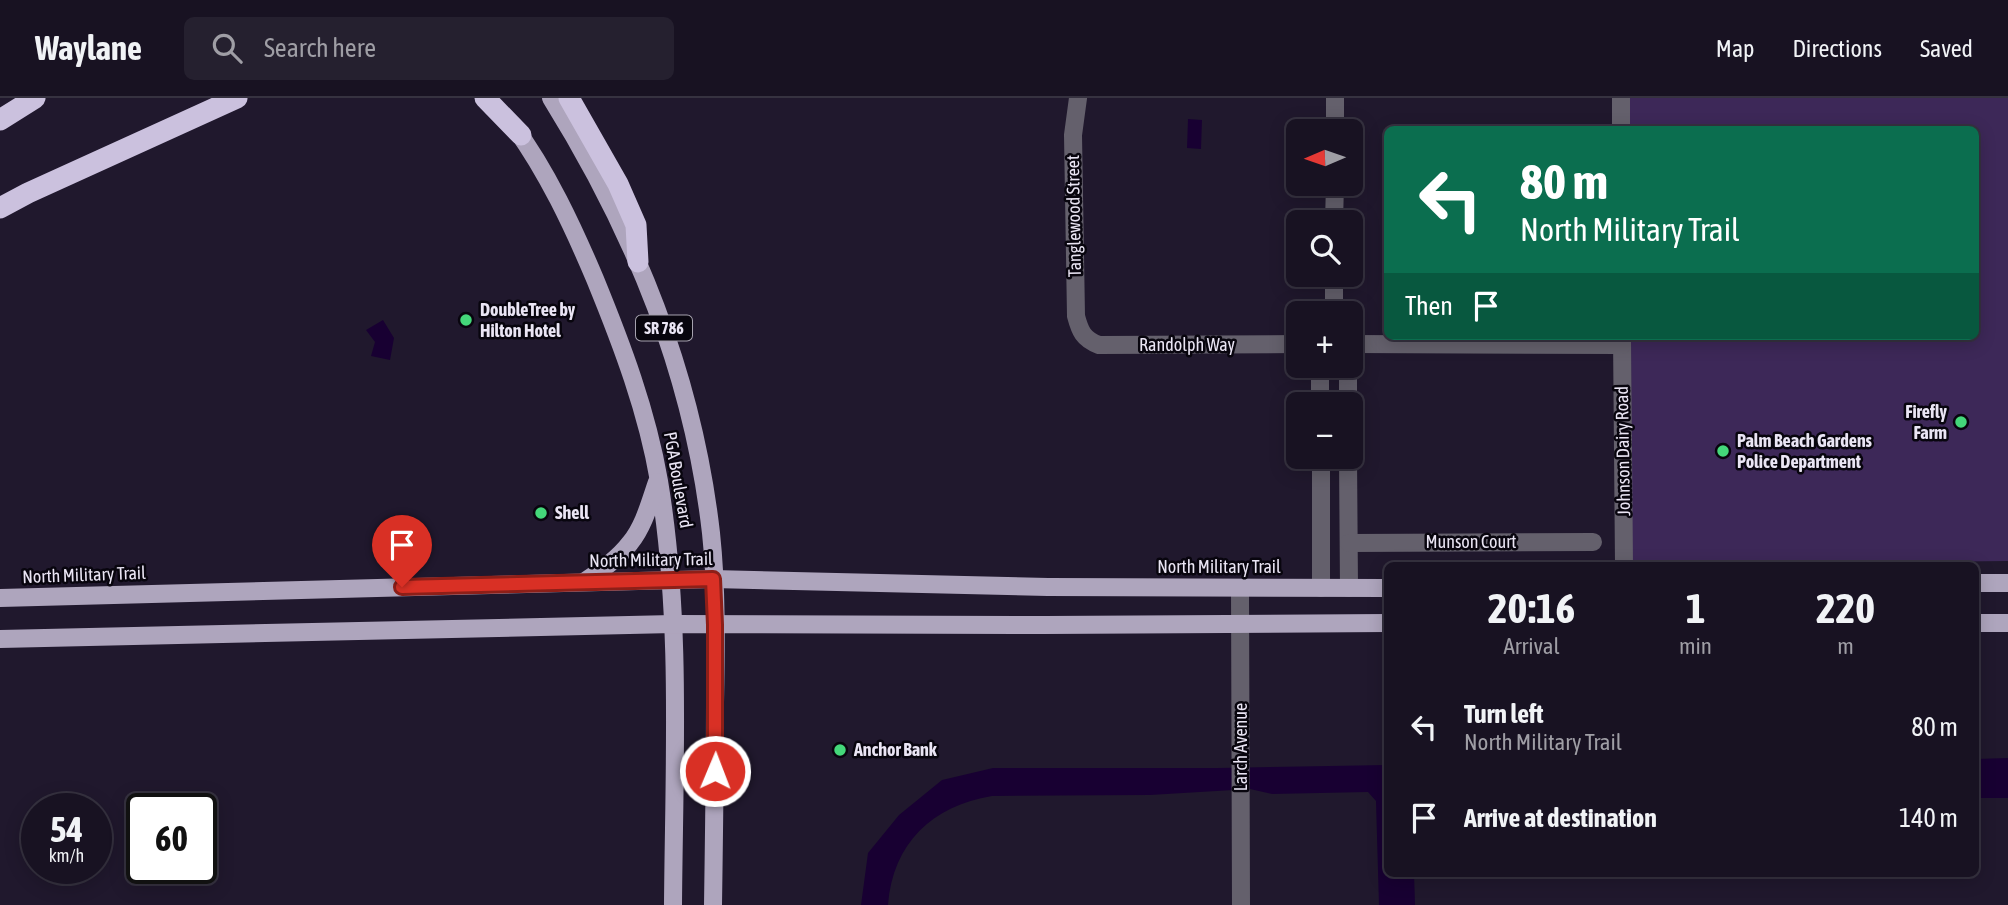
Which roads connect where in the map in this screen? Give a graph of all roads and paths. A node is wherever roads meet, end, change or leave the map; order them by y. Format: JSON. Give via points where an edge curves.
{"nodes":[{"id":1,"x":35,"y":98,"type":"edge"},
{"id":2,"x":235,"y":98,"type":"edge"},
{"id":3,"x":485,"y":98,"type":"edge"},
{"id":4,"x":494,"y":98,"type":"edge"},
{"id":5,"x":551,"y":98,"type":"edge"},
{"id":6,"x":569,"y":98,"type":"edge"},
{"id":7,"x":1078,"y":98,"type":"edge"},
{"id":8,"x":1335,"y":98,"type":"edge"},
{"id":9,"x":1621,"y":98,"type":"edge"},
{"id":10,"x":1335,"y":119,"type":"edge"},
{"id":11,"x":0,"y":120,"type":"edge"},
{"id":12,"x":1621,"y":126,"type":"edge"},
{"id":13,"x":521,"y":135,"type":"junction"},
{"id":14,"x":0,"y":208,"type":"edge"},
{"id":15,"x":638,"y":262,"type":"junction"},
{"id":16,"x":1080,"y":333,"type":"joint"},
{"id":17,"x":1622,"y":340,"type":"edge"},
{"id":18,"x":1286,"y":344,"type":"edge"},
{"id":19,"x":1363,"y":344,"type":"edge"},
{"id":20,"x":1321,"y":469,"type":"edge"},
{"id":21,"x":1348,"y":469,"type":"edge"},
{"id":22,"x":659,"y":479,"type":"junction"},
{"id":23,"x":1593,"y":542,"type":"dead end"},
{"id":24,"x":1349,"y":543,"type":"junction"},
{"id":25,"x":1624,"y":562,"type":"edge"},
{"id":26,"x":713,"y":579,"type":"junction"},
{"id":27,"x":670,"y":580,"type":"junction"},
{"id":28,"x":584,"y":582,"type":"junction"},
{"id":29,"x":1979,"y":583,"type":"edge"},
{"id":30,"x":2008,"y":583,"type":"edge"},
{"id":31,"x":1240,"y":588,"type":"junction"},
{"id":32,"x":1321,"y":588,"type":"junction"},
{"id":33,"x":1349,"y":588,"type":"junction"},
{"id":34,"x":1384,"y":588,"type":"edge"},
{"id":35,"x":0,"y":598,"type":"edge"},
{"id":36,"x":1384,"y":623,"type":"edge"},
{"id":37,"x":1979,"y":623,"type":"edge"},
{"id":38,"x":2008,"y":623,"type":"edge"},
{"id":39,"x":673,"y":624,"type":"junction"},
{"id":40,"x":1240,"y":624,"type":"junction"},
{"id":41,"x":715,"y":625,"type":"junction"},
{"id":42,"x":0,"y":639,"type":"edge"},
{"id":43,"x":673,"y":897,"type":"edge"},
{"id":44,"x":682,"y":905,"type":"edge"},
{"id":45,"x":713,"y":905,"type":"edge"},
{"id":46,"x":1241,"y":905,"type":"edge"}],
"edges":[{"from":1,"to":11,"type":"highway"},
{"from":2,"to":14,"type":"highway"},
{"from":3,"to":13,"type":"highway"},
{"from":4,"to":13,"type":"main road","name":"PGA Boulevard","number":"SR 786"},
{"from":5,"to":15,"type":"main road","name":"PGA Boulevard","number":"SR 786","via":[[593,167]]},
{"from":6,"to":15,"type":"highway","via":[[636,225]]},
{"from":7,"to":16,"type":"street","name":"Tanglewood Street","via":[[1073,135]]},
{"from":8,"to":10,"type":"street"},
{"from":9,"to":12,"type":"street"},
{"from":13,"to":22,"type":"main road","name":"PGA Boulevard","number":"SR 786","via":[[583,250],[623,349]]},
{"from":15,"to":26,"type":"main road","name":"PGA Boulevard","number":"SR 786","via":[[673,354],[692,421],[711,534]]},
{"from":16,"to":18,"type":"street","name":"Randolph Way","via":[[1099,345]]},
{"from":17,"to":19,"type":"street"},
{"from":17,"to":25,"type":"street","name":"Johnson Dairy Road"},
{"from":20,"to":32,"type":"street"},
{"from":21,"to":24,"type":"street"},
{"from":22,"to":27,"type":"main road","name":"PGA Boulevard","number":"SR 786"},
{"from":22,"to":28,"type":"main road","via":[[632,542]]},
{"from":23,"to":24,"type":"street","name":"Munson Court"},
{"from":24,"to":33,"type":"street"},
{"from":26,"to":27,"type":"main road","name":"North Military Trail"},
{"from":26,"to":31,"type":"main road","name":"North Military Trail"},
{"from":26,"to":41,"type":"main road","name":"PGA Boulevard","number":"SR 786"},
{"from":27,"to":28,"type":"main road","name":"North Military Trail"},
{"from":27,"to":39,"type":"main road","name":"PGA Boulevard","number":"SR 786"},
{"from":28,"to":35,"type":"main road","name":"North Military Trail"},
{"from":29,"to":30,"type":"main road"},
{"from":31,"to":32,"type":"main road","name":"North Military Trail"},
{"from":31,"to":40,"type":"street","name":"Larch Avenue"},
{"from":32,"to":33,"type":"main road","name":"North Military Trail"},
{"from":33,"to":34,"type":"main road","name":"North Military Trail"},
{"from":36,"to":40,"type":"main road"},
{"from":37,"to":38,"type":"main road"},
{"from":39,"to":41,"type":"main road"},
{"from":39,"to":42,"type":"main road"},
{"from":39,"to":43,"type":"main road","name":"PGA Boulevard","number":"SR 786"},
{"from":40,"to":41,"type":"main road"},
{"from":40,"to":46,"type":"street","name":"Larch Avenue"},
{"from":41,"to":45,"type":"main road","name":"PGA Boulevard","number":"SR 786"},
{"from":43,"to":44,"type":"main road"}]}
